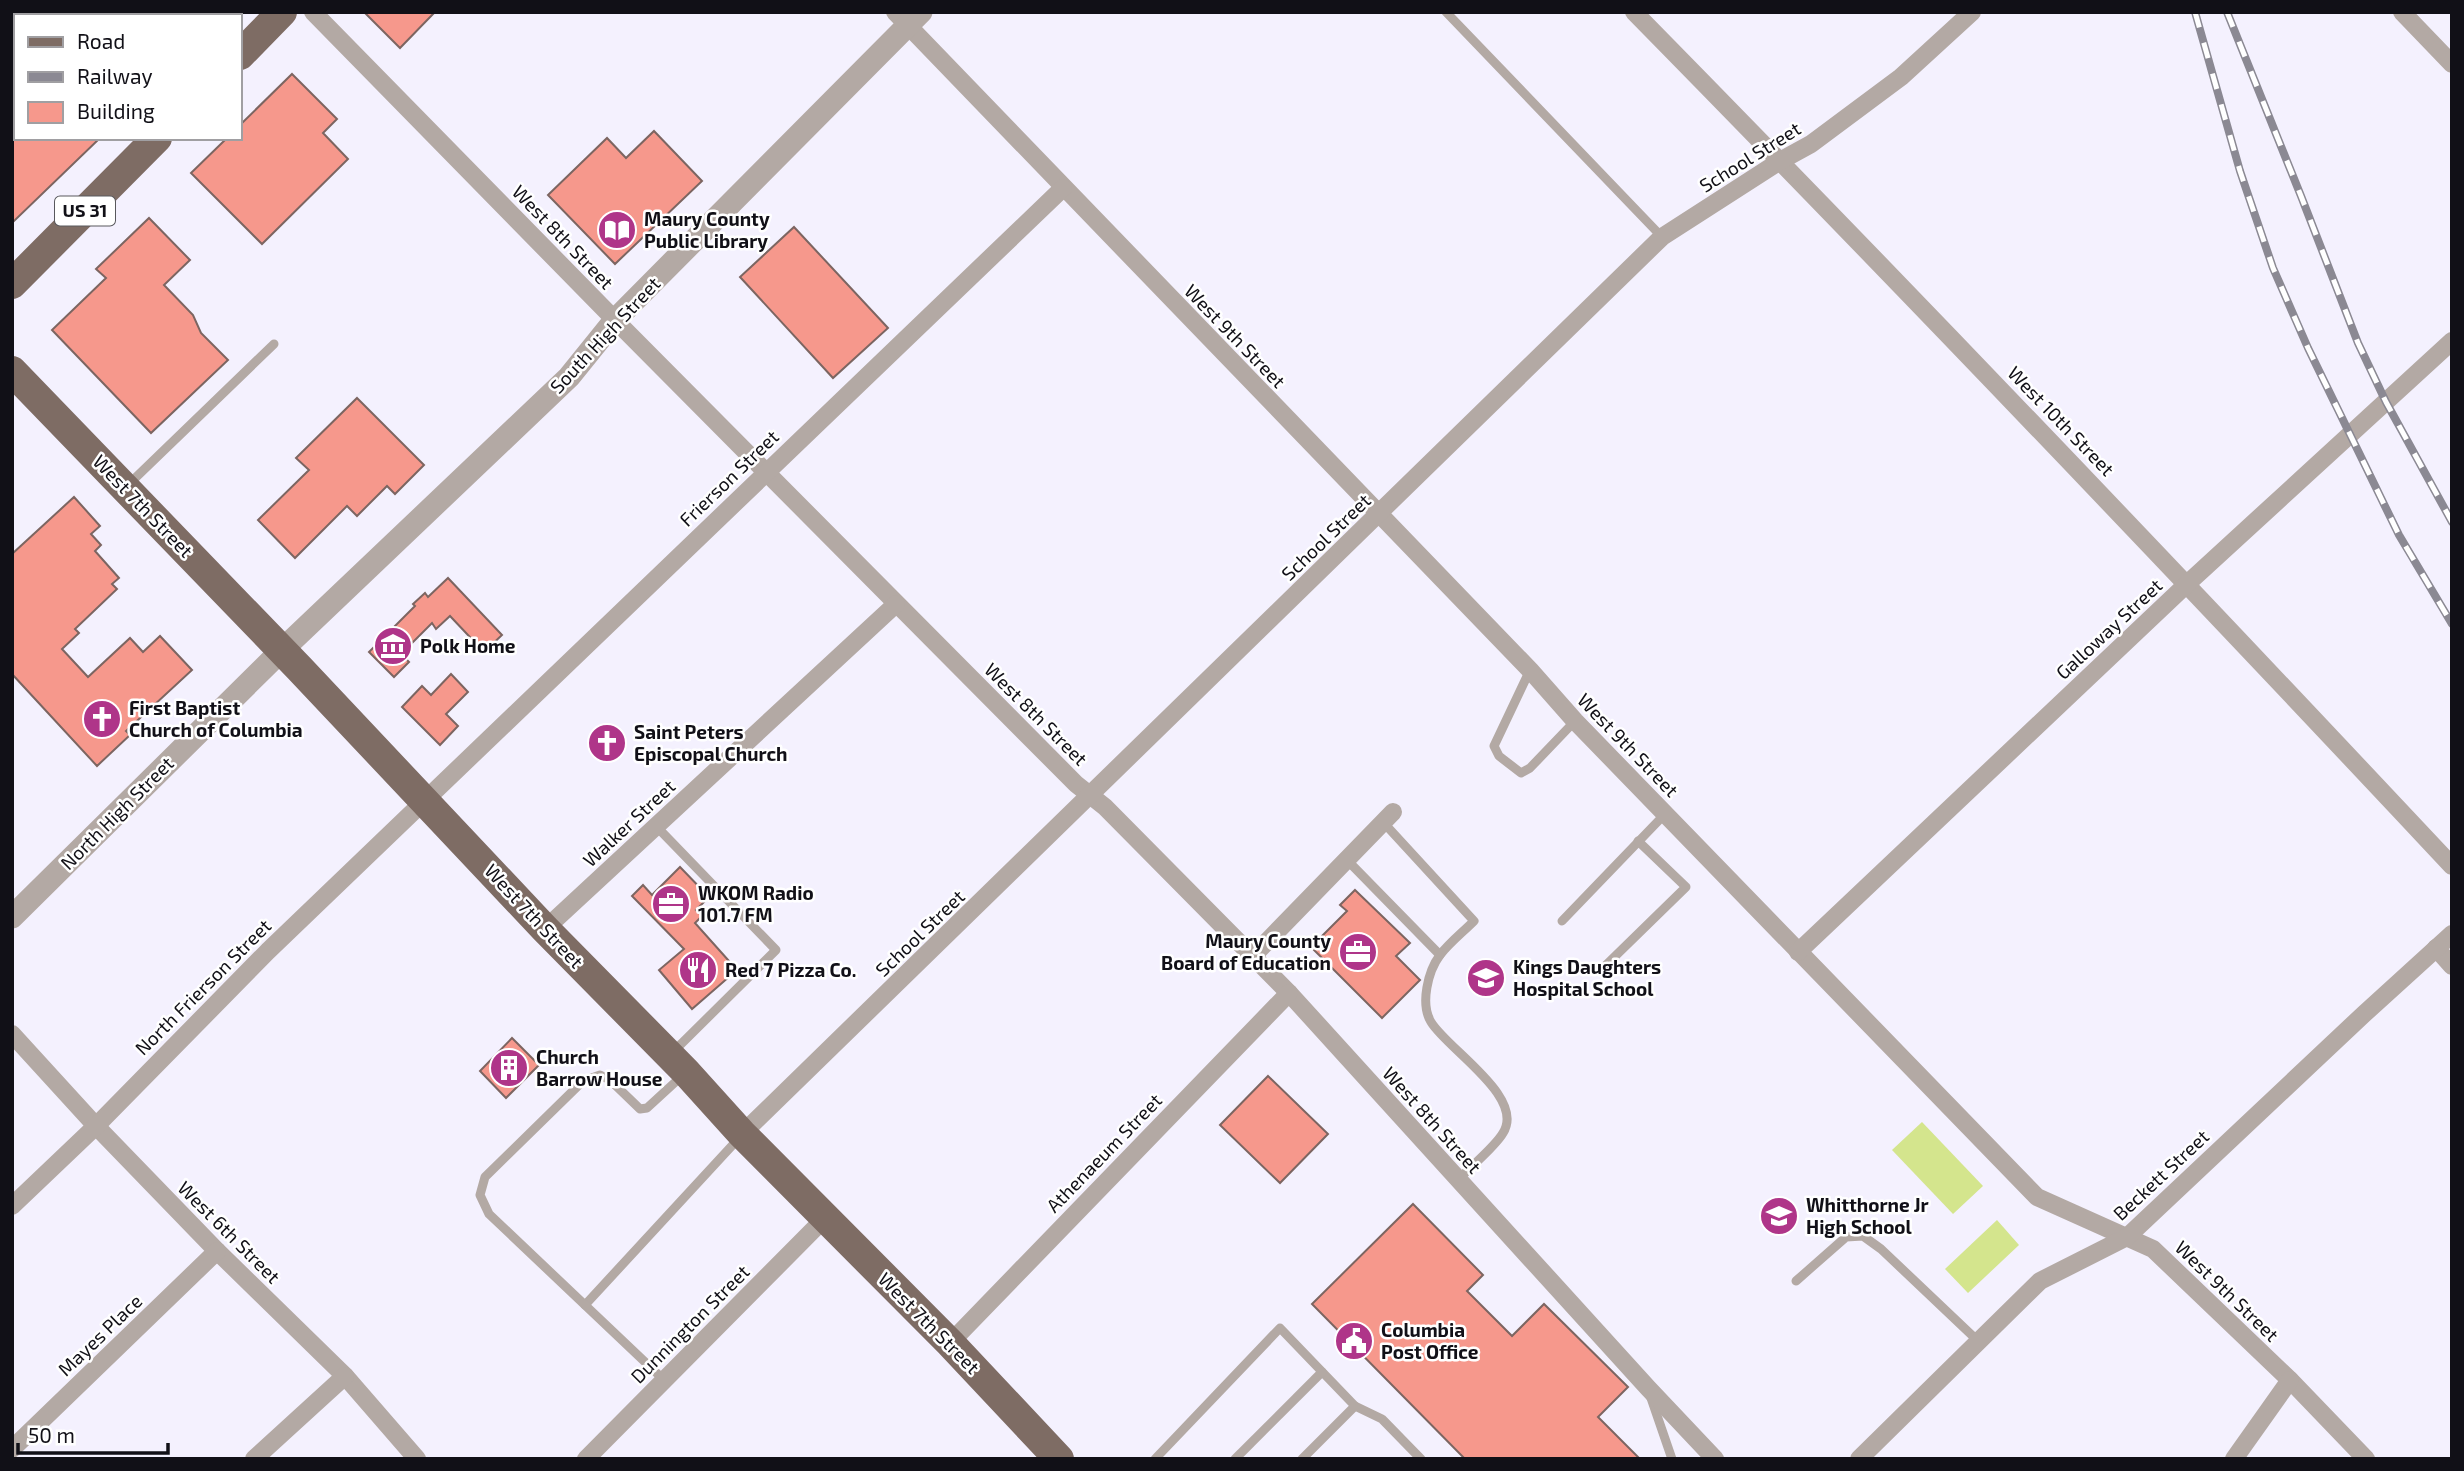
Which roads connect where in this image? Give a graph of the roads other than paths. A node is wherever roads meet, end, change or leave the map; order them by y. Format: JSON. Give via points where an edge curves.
{"nodes":[{"id":1,"x":282,"y":12,"type":"edge"},
{"id":2,"x":313,"y":12,"type":"edge"},
{"id":3,"x":1446,"y":12,"type":"edge"},
{"id":4,"x":1633,"y":12,"type":"edge"},
{"id":5,"x":1972,"y":12,"type":"edge"},
{"id":6,"x":2403,"y":12,"type":"edge"},
{"id":7,"x":907,"y":17,"type":"edge"},
{"id":8,"x":242,"y":53,"type":"edge"},
{"id":9,"x":2452,"y":64,"type":"edge"},
{"id":10,"x":155,"y":140,"type":"edge"},
{"id":11,"x":1780,"y":161,"type":"junction"},
{"id":12,"x":1063,"y":188,"type":"junction"},
{"id":13,"x":1662,"y":237,"type":"junction"},
{"id":14,"x":12,"y":284,"type":"edge"},
{"id":15,"x":615,"y":320,"type":"junction"},
{"id":16,"x":2452,"y":341,"type":"edge"},
{"id":17,"x":274,"y":344,"type":"dead end"},
{"id":18,"x":12,"y":370,"type":"edge"},
{"id":19,"x":766,"y":472,"type":"junction"},
{"id":20,"x":125,"y":488,"type":"junction"},
{"id":21,"x":1379,"y":515,"type":"junction"},
{"id":22,"x":2188,"y":583,"type":"junction"},
{"id":23,"x":896,"y":604,"type":"junction"},
{"id":24,"x":282,"y":650,"type":"junction"},
{"id":25,"x":1530,"y":670,"type":"junction"},
{"id":26,"x":1575,"y":721,"type":"junction"},
{"id":27,"x":1090,"y":796,"type":"junction"},
{"id":28,"x":426,"y":801,"type":"junction"},
{"id":29,"x":1665,"y":814,"type":"junction"},
{"id":30,"x":1388,"y":817,"type":"joint"},
{"id":31,"x":656,"y":826,"type":"junction"},
{"id":32,"x":1638,"y":841,"type":"junction"},
{"id":33,"x":1347,"y":860,"type":"junction"},
{"id":34,"x":2452,"y":866,"type":"edge"},
{"id":35,"x":12,"y":916,"type":"edge"},
{"id":36,"x":1562,"y":921,"type":"dead end"},
{"id":37,"x":545,"y":929,"type":"junction"},
{"id":38,"x":2452,"y":934,"type":"edge"},
{"id":39,"x":2436,"y":948,"type":"junction"},
{"id":40,"x":1798,"y":952,"type":"junction"},
{"id":41,"x":1440,"y":955,"type":"junction"},
{"id":42,"x":1253,"y":956,"type":"junction"},
{"id":43,"x":2452,"y":966,"type":"edge"},
{"id":44,"x":1602,"y":970,"type":"dead end"},
{"id":45,"x":1289,"y":993,"type":"junction"},
{"id":46,"x":12,"y":1034,"type":"edge"},
{"id":47,"x":678,"y":1064,"type":"junction"},
{"id":48,"x":96,"y":1126,"type":"junction"},
{"id":49,"x":743,"y":1134,"type":"junction"},
{"id":50,"x":1458,"y":1180,"type":"junction"},
{"id":51,"x":12,"y":1206,"type":"edge"},
{"id":52,"x":825,"y":1219,"type":"junction"},
{"id":53,"x":2127,"y":1237,"type":"junction"},
{"id":54,"x":217,"y":1251,"type":"junction"},
{"id":55,"x":1796,"y":1281,"type":"dead end"},
{"id":56,"x":585,"y":1306,"type":"junction"},
{"id":57,"x":1978,"y":1341,"type":"junction"},
{"id":58,"x":950,"y":1343,"type":"junction"},
{"id":59,"x":1322,"y":1372,"type":"junction"},
{"id":60,"x":345,"y":1376,"type":"junction"},
{"id":61,"x":664,"y":1380,"type":"junction"},
{"id":62,"x":2290,"y":1380,"type":"junction"},
{"id":63,"x":1648,"y":1388,"type":"junction"},
{"id":64,"x":1355,"y":1406,"type":"junction"},
{"id":65,"x":12,"y":1449,"type":"edge"},
{"id":66,"x":254,"y":1459,"type":"edge"},
{"id":67,"x":417,"y":1459,"type":"edge"},
{"id":68,"x":586,"y":1459,"type":"edge"},
{"id":69,"x":1059,"y":1459,"type":"edge"},
{"id":70,"x":1155,"y":1459,"type":"edge"},
{"id":71,"x":1235,"y":1459,"type":"edge"},
{"id":72,"x":1302,"y":1459,"type":"edge"},
{"id":73,"x":1421,"y":1459,"type":"edge"},
{"id":74,"x":1672,"y":1459,"type":"edge"},
{"id":75,"x":1715,"y":1459,"type":"edge"},
{"id":76,"x":1859,"y":1459,"type":"edge"},
{"id":77,"x":2234,"y":1459,"type":"edge"},
{"id":78,"x":2367,"y":1459,"type":"edge"}],
"edges":[{"from":1,"to":8,"type":"main road"},
{"from":2,"to":15,"type":"street","name":"West 8th Street"},
{"from":3,"to":13,"type":"lane"},
{"from":4,"to":11,"type":"street","name":"West 10th Street"},
{"from":5,"to":11,"type":"street","name":"School Street","via":[[1901,76],[1811,144]]},
{"from":6,"to":9,"type":"street"},
{"from":7,"to":12,"type":"street","name":"West 9th Street"},
{"from":7,"to":15,"type":"street","name":"South High Street"},
{"from":10,"to":14,"type":"main road","number":"US 31"},
{"from":11,"to":13,"type":"street","name":"School Street"},
{"from":11,"to":22,"type":"street","name":"West 10th Street"},
{"from":12,"to":19,"type":"street","name":"Frierson Street"},
{"from":12,"to":21,"type":"street","name":"West 9th Street"},
{"from":13,"to":21,"type":"street","name":"School Street"},
{"from":15,"to":19,"type":"street","name":"West 8th Street"},
{"from":15,"to":24,"type":"street","name":"South High Street","via":[[569,377]]},
{"from":16,"to":22,"type":"street","name":"Galloway Street"},
{"from":17,"to":20,"type":"lane"},
{"from":18,"to":20,"type":"main road","name":"West 7th Street"},
{"from":19,"to":23,"type":"street","name":"West 8th Street"},
{"from":19,"to":28,"type":"street","name":"Frierson Street"},
{"from":20,"to":24,"type":"main road","name":"West 7th Street"},
{"from":21,"to":25,"type":"street","name":"West 9th Street"},
{"from":21,"to":27,"type":"street","name":"School Street"},
{"from":22,"to":34,"type":"street","name":"West 10th Street"},
{"from":22,"to":40,"type":"street","name":"Galloway Street"},
{"from":23,"to":27,"type":"street","name":"West 8th Street"},
{"from":23,"to":31,"type":"street","name":"Walker Street"},
{"from":24,"to":28,"type":"main road","name":"West 7th Street"},
{"from":24,"to":35,"type":"street","name":"North High Street"},
{"from":25,"to":26,"type":"street","name":"West 9th Street"},
{"from":25,"to":26,"type":"lane","via":[[1493,746],[1499,755],[1521,773]]},
{"from":26,"to":29,"type":"street","name":"West 9th Street"},
{"from":27,"to":42,"type":"street","name":"West 8th Street"},
{"from":27,"to":49,"type":"street","name":"School Street"},
{"from":28,"to":37,"type":"main road","name":"West 7th Street"},
{"from":28,"to":48,"type":"street","name":"North Frierson Street","via":[[268,951]]},
{"from":29,"to":32,"type":"lane"},
{"from":29,"to":40,"type":"street","name":"West 9th Street"},
{"from":30,"to":33,"type":"street"},
{"from":30,"to":41,"type":"lane","via":[[1474,921]]},
{"from":31,"to":37,"type":"street","name":"Walker Street"},
{"from":31,"to":47,"type":"lane","via":[[776,950]]},
{"from":32,"to":36,"type":"lane"},
{"from":32,"to":44,"type":"lane","via":[[1686,887]]},
{"from":33,"to":41,"type":"lane"},
{"from":33,"to":42,"type":"street"},
{"from":37,"to":47,"type":"main road","name":"West 7th Street"},
{"from":38,"to":39,"type":"street","name":"Beckett Street"},
{"from":39,"to":43,"type":"street"},
{"from":39,"to":53,"type":"street","name":"Beckett Street"},
{"from":40,"to":53,"type":"street","name":"West 9th Street","via":[[2036,1197]]},
{"from":41,"to":50,"type":"lane","via":[[1429,981],[1426,1004],[1430,1022],[1502,1098],[1507,1116],[1504,1132]]},
{"from":42,"to":45,"type":"street","name":"West 8th Street"},
{"from":45,"to":50,"type":"street","name":"West 8th Street"},
{"from":45,"to":58,"type":"street","name":"Athenaeum Street"},
{"from":46,"to":48,"type":"street","name":"West 6th Street"},
{"from":47,"to":49,"type":"main road","name":"West 7th Street"},
{"from":47,"to":56,"type":"lane","via":[[647,1108],[640,1109],[600,1075],[583,1081],[485,1177],[480,1195],[489,1213]]},
{"from":48,"to":51,"type":"street","name":"North Frierson Street"},
{"from":48,"to":54,"type":"street","name":"West 6th Street"},
{"from":49,"to":52,"type":"main road","name":"West 7th Street"},
{"from":49,"to":56,"type":"lane"},
{"from":50,"to":63,"type":"street","name":"West 8th Street"},
{"from":52,"to":58,"type":"main road","name":"West 7th Street"},
{"from":52,"to":61,"type":"street","name":"Dunnington Street"},
{"from":53,"to":57,"type":"street","name":"Beckett Street","via":[[2040,1281]]},
{"from":53,"to":62,"type":"street","name":"West 9th Street","via":[[2152,1249]]},
{"from":54,"to":60,"type":"street","name":"West 6th Street"},
{"from":54,"to":65,"type":"street","name":"Mayes Place"},
{"from":55,"to":57,"type":"lane","via":[[1846,1237],[1863,1236]]},
{"from":56,"to":61,"type":"lane"},
{"from":57,"to":76,"type":"street","name":"Beckett Street"},
{"from":58,"to":69,"type":"main road","name":"West 7th Street"},
{"from":59,"to":64,"type":"lane"},
{"from":59,"to":70,"type":"lane","via":[[1280,1328]]},
{"from":59,"to":71,"type":"lane"},
{"from":60,"to":66,"type":"street"},
{"from":60,"to":67,"type":"street","name":"West 6th Street"},
{"from":61,"to":68,"type":"street","name":"Dunnington Street"},
{"from":62,"to":77,"type":"street"},
{"from":62,"to":78,"type":"street","name":"West 9th Street"},
{"from":63,"to":74,"type":"lane"},
{"from":63,"to":75,"type":"street","name":"West 8th Street"},
{"from":64,"to":72,"type":"lane"},
{"from":64,"to":73,"type":"lane","via":[[1382,1419]]}]}
